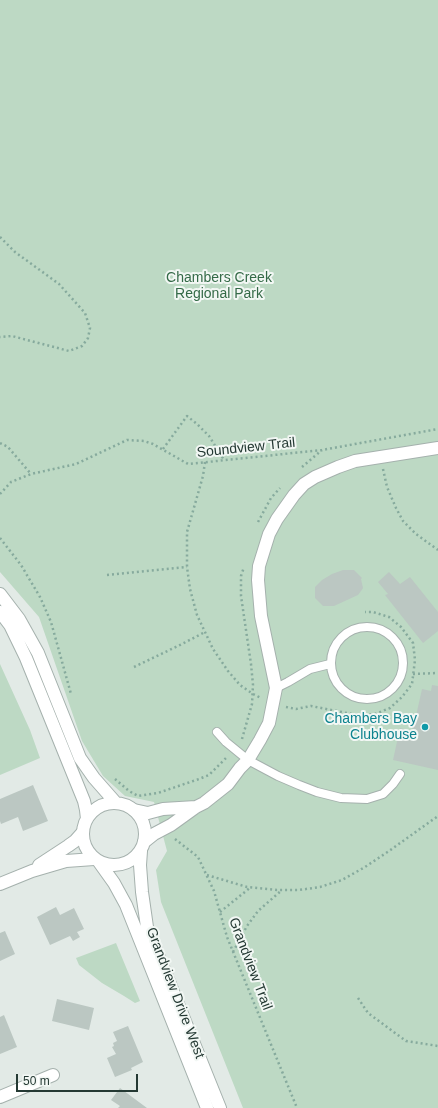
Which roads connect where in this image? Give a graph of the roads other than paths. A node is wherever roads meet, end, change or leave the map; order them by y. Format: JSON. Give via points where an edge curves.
{"nodes":[{"id":1,"x":438,"y":448,"type":"edge"},
{"id":2,"x":0,"y":594,"type":"edge"},
{"id":3,"x":0,"y":612,"type":"edge"},
{"id":4,"x":330,"y":664,"type":"junction"},
{"id":5,"x":276,"y":688,"type":"junction"},
{"id":6,"x":217,"y":732,"type":"dead end"},
{"id":7,"x":248,"y":760,"type":"junction"},
{"id":8,"x":400,"y":774,"type":"dead end"},
{"id":9,"x":116,"y":803,"type":"junction"},
{"id":10,"x":196,"y":807,"type":"junction"},
{"id":11,"x":134,"y":810,"type":"junction"},
{"id":12,"x":87,"y":819,"type":"junction"},
{"id":13,"x":83,"y":832,"type":"junction"},
{"id":14,"x":142,"y":846,"type":"junction"},
{"id":15,"x":97,"y":860,"type":"junction"},
{"id":16,"x":32,"y":871,"type":"junction"},
{"id":17,"x":0,"y":884,"type":"edge"},
{"id":18,"x":53,"y":1075,"type":"dead end"},
{"id":19,"x":0,"y":1097,"type":"edge"},
{"id":20,"x":207,"y":1108,"type":"edge"},
{"id":21,"x":220,"y":1108,"type":"edge"}],
"edges":[{"from":1,"to":5,"type":"street","via":[[355,461],[315,477],[294,495],[277,519],[269,534],[259,566],[258,580],[261,616]]},
{"from":2,"to":9,"type":"street","via":[[19,619],[38,653],[80,758]]},
{"from":3,"to":12,"type":"street","via":[[10,625],[26,658],[84,801]]},
{"from":4,"to":4,"type":"lane","via":[[339,687],[359,699],[383,696],[400,679],[403,667],[398,644],[390,635],[368,627],[356,629],[341,638],[332,653]]},
{"from":4,"to":5,"type":"lane","via":[[310,669]]},
{"from":5,"to":7,"type":"street","via":[[269,723]]},
{"from":6,"to":7,"type":"lane"},
{"from":7,"to":8,"type":"lane","via":[[299,785],[341,798],[367,799],[382,794],[394,784]]},
{"from":7,"to":10,"type":"street","via":[[228,784]]},
{"from":9,"to":11,"type":"street"},
{"from":9,"to":12,"type":"street","via":[[96,809]]},
{"from":10,"to":11,"type":"street","via":[[163,809],[148,813]]},
{"from":10,"to":14,"type":"street","via":[[154,834]]},
{"from":11,"to":14,"type":"street","via":[[143,821],[146,835]]},
{"from":12,"to":13,"type":"street"},
{"from":13,"to":15,"type":"street","via":[[86,848]]},
{"from":13,"to":16,"type":"street","via":[[75,841]]},
{"from":14,"to":15,"type":"street","via":[[134,859],[122,865],[111,866]]},
{"from":14,"to":21,"type":"street","name":"Grandview Drive West","via":[[140,865],[147,927]]},
{"from":15,"to":16,"type":"street","via":[[66,861]]},
{"from":15,"to":20,"type":"street","name":"Grandview Drive West","via":[[126,905]]},
{"from":16,"to":17,"type":"street"},
{"from":18,"to":19,"type":"street"}]}
